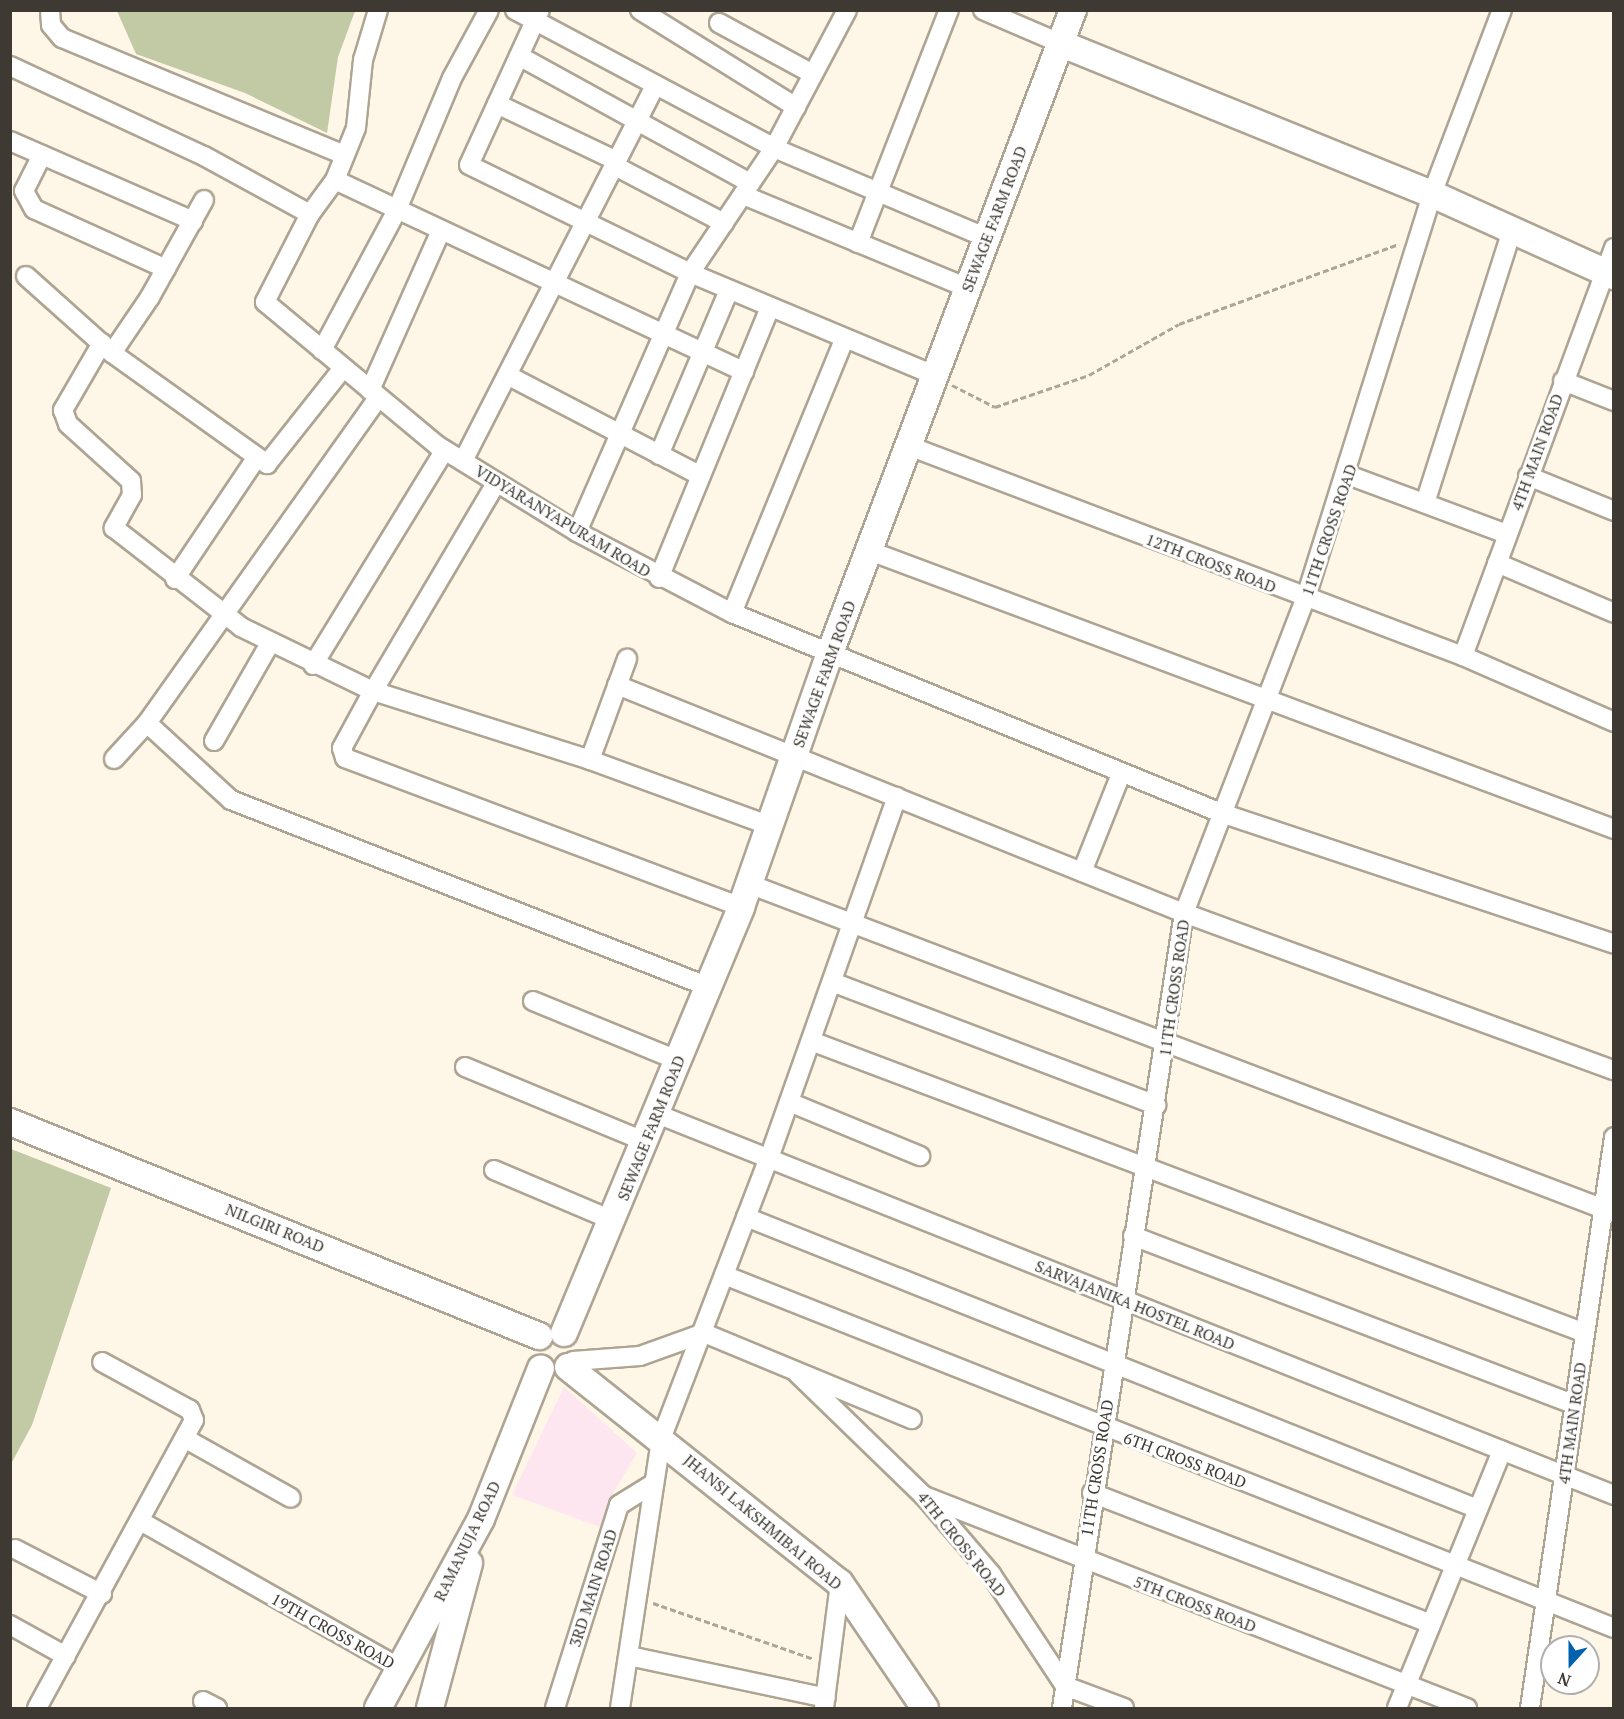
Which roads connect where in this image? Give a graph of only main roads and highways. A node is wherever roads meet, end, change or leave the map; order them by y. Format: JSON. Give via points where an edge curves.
{"nodes":[{"id":1,"x":1073,"y":10,"type":"edge"},
{"id":2,"x":1062,"y":44,"type":"junction"},
{"id":3,"x":1610,"y":265,"type":"edge"},
{"id":4,"x":10,"y":1122,"type":"edge"},
{"id":5,"x":552,"y":1335,"type":"junction"},
{"id":6,"x":570,"y":1364,"type":"junction"},
{"id":7,"x":541,"y":1368,"type":"junction"},
{"id":8,"x":481,"y":1519,"type":"junction"},
{"id":9,"x":378,"y":1708,"type":"edge"},
{"id":10,"x":430,"y":1708,"type":"edge"},
{"id":11,"x":925,"y":1708,"type":"edge"}],
"edges":[{"from":1,"to":2,"type":"main road","name":"SEWAGE FARM ROAD"},
{"from":2,"to":3,"type":"main road","via":[[1512,230]]},
{"from":2,"to":5,"type":"main road","name":"SEWAGE FARM ROAD","via":[[830,653],[745,896],[614,1221]]},
{"from":4,"to":5,"type":"main road","name":"NILGIRI ROAD"},
{"from":5,"to":6,"type":"main road","via":[[574,1346]]},
{"from":5,"to":7,"type":"main road","via":[[533,1356]]},
{"from":6,"to":7,"type":"main road","via":[[554,1372]]},
{"from":6,"to":11,"type":"main road","name":"JHANSI LAKSHMIBAI ROAD","via":[[840,1583]]},
{"from":7,"to":8,"type":"main road","name":"RAMANUJA ROAD"},
{"from":8,"to":9,"type":"main road","name":"RAMANUJA ROAD"},
{"from":8,"to":10,"type":"main road"}]}
